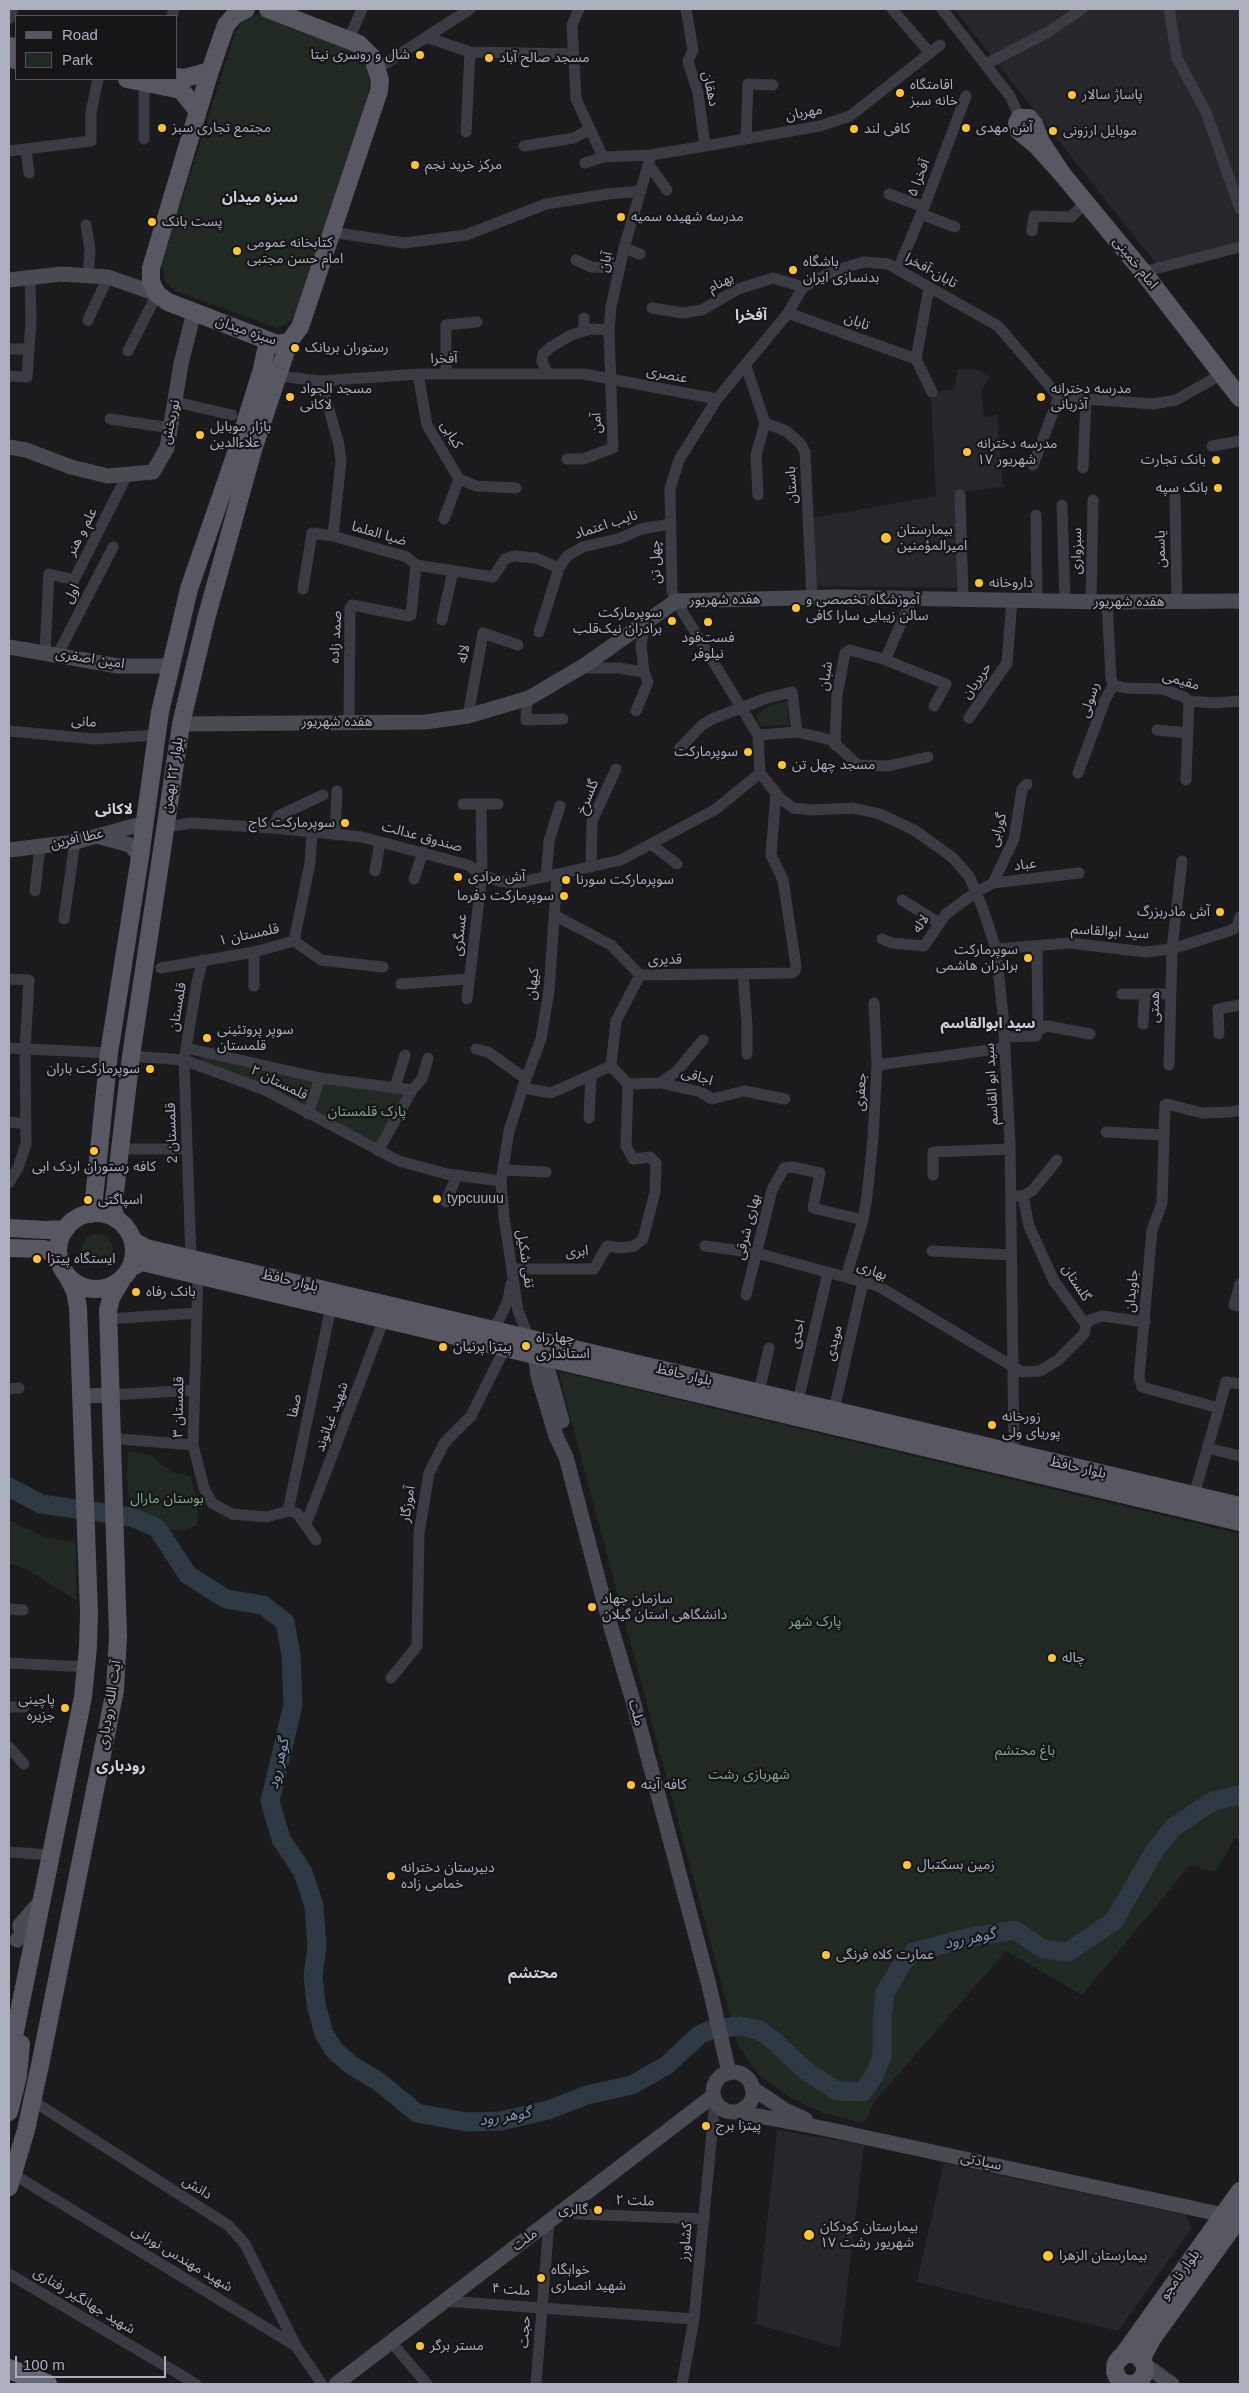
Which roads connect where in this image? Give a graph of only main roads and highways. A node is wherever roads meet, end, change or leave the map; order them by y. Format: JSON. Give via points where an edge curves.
{"nodes":[{"id":1,"x":246,"y":9,"type":"edge"},
{"id":2,"x":268,"y":9,"type":"edge"},
{"id":3,"x":210,"y":71,"type":"junction"},
{"id":4,"x":185,"y":76,"type":"edge"},
{"id":5,"x":135,"y":80,"type":"edge"},
{"id":6,"x":186,"y":95,"type":"junction"},
{"id":7,"x":198,"y":111,"type":"junction"},
{"id":8,"x":1027,"y":121,"type":"road end"},
{"id":9,"x":268,"y":340,"type":"junction"},
{"id":10,"x":289,"y":342,"type":"junction"},
{"id":11,"x":274,"y":367,"type":"junction"},
{"id":12,"x":1240,"y":398,"type":"edge"},
{"id":13,"x":214,"y":518,"type":"junction"},
{"id":14,"x":233,"y":524,"type":"junction"},
{"id":15,"x":145,"y":823,"type":"junction"},
{"id":16,"x":166,"y":827,"type":"junction"},
{"id":17,"x":109,"y":1053,"type":"junction"},
{"id":18,"x":131,"y":1056,"type":"junction"},
{"id":19,"x":91,"y":1214,"type":"junction"},
{"id":20,"x":116,"y":1219,"type":"junction"},
{"id":21,"x":9,"y":1228,"type":"edge"},
{"id":22,"x":66,"y":1228,"type":"junction"},
{"id":23,"x":131,"y":1236,"type":"junction"},
{"id":24,"x":9,"y":1248,"type":"edge"},
{"id":25,"x":62,"y":1264,"type":"junction"},
{"id":26,"x":127,"y":1272,"type":"junction"},
{"id":27,"x":529,"y":1338,"type":"junction"},
{"id":28,"x":535,"y":1355,"type":"junction"},
{"id":29,"x":736,"y":1395,"type":"junction"},
{"id":30,"x":1012,"y":1460,"type":"junction"},
{"id":31,"x":1240,"y":1506,"type":"edge"},
{"id":32,"x":1240,"y":1522,"type":"edge"},
{"id":33,"x":21,"y":1934,"type":"edge"},
{"id":34,"x":13,"y":2046,"type":"edge"},
{"id":35,"x":9,"y":2112,"type":"edge"},
{"id":36,"x":11,"y":2181,"type":"edge"},
{"id":37,"x":1240,"y":2192,"type":"edge"},
{"id":38,"x":1232,"y":2216,"type":"edge"},
{"id":39,"x":1177,"y":2291,"type":"junction"},
{"id":40,"x":1143,"y":2362,"type":"junction"},
{"id":41,"x":14,"y":2369,"type":"edge"},
{"id":42,"x":1127,"y":2377,"type":"edge"},
{"id":43,"x":47,"y":2384,"type":"edge"},
{"id":44,"x":1104,"y":2384,"type":"edge"}],
"edges":[{"from":1,"to":3,"type":"main road","via":[[226,25]]},
{"from":2,"to":10,"type":"main road","name":"سبزه میدان","via":[[366,48],[378,68],[380,80],[300,327]]},
{"from":3,"to":4,"type":"main road"},
{"from":3,"to":7,"type":"main road"},
{"from":4,"to":6,"type":"main road","via":[[198,81],[198,90]]},
{"from":5,"to":6,"type":"main road","via":[[182,90]]},
{"from":6,"to":7,"type":"main road"},
{"from":7,"to":9,"type":"main road","name":"سبزه میدان","via":[[152,268],[151,282],[157,294],[168,302]]},
{"from":8,"to":12,"type":"main road","name":"امام خمینی","via":[[1063,175]]},
{"from":9,"to":10,"type":"main road","name":"سبزه میدان","via":[[277,344]]},
{"from":9,"to":11,"type":"main road","name":"بلوار ۲۲ بهمن"},
{"from":10,"to":11,"type":"main road","name":"بلوار ۲۲ بهمن"},
{"from":11,"to":13,"type":"main road","name":"بلوار ۲۲ بهمن"},
{"from":11,"to":14,"type":"main road","name":"بلوار ۲۲ بهمن"},
{"from":13,"to":14,"type":"main road"},
{"from":13,"to":15,"type":"main road","name":"بلوار ۲۲ بهمن","via":[[189,589],[160,712]]},
{"from":14,"to":16,"type":"main road","name":"بلوار ۲۲ بهمن","via":[[181,724]]},
{"from":15,"to":16,"type":"main road"},
{"from":15,"to":17,"type":"main road","name":"بلوار ۲۲ بهمن"},
{"from":16,"to":18,"type":"main road","name":"بلوار ۲۲ بهمن"},
{"from":17,"to":18,"type":"main road"},
{"from":17,"to":19,"type":"main road","name":"بلوار ۲۲ بهمن"},
{"from":18,"to":20,"type":"main road","name":"بلوار ۲۲ بهمن","via":[[113,1209]]},
{"from":19,"to":20,"type":"main road","via":[[104,1214]]},
{"from":19,"to":22,"type":"main road","via":[[78,1218]]},
{"from":20,"to":23,"type":"main road"},
{"from":21,"to":22,"type":"main road"},
{"from":22,"to":25,"type":"main road","via":[[60,1243]]},
{"from":23,"to":26,"type":"main road","via":[[134,1252]]},
{"from":23,"to":27,"type":"main road","name":"بلوار حافظ","via":[[146,1248]]},
{"from":24,"to":25,"type":"main road","via":[[44,1249]]},
{"from":25,"to":26,"type":"main road","via":[[76,1283],[92,1288],[111,1286]]},
{"from":25,"to":33,"type":"main road","name":"آیت الله رودباری","via":[[78,1304],[89,1621],[87,1667],[42,1900]]},
{"from":26,"to":28,"type":"main road","name":"بلوار حافظ","via":[[142,1262]]},
{"from":26,"to":36,"type":"main road","name":"آیت الله رودباری","via":[[110,1302],[108,1319],[118,1639],[113,1702],[32,2101]]},
{"from":27,"to":28,"type":"main road"},
{"from":27,"to":29,"type":"main road","name":"بلوار حافظ"},
{"from":28,"to":29,"type":"main road","name":"بلوار حافظ"},
{"from":29,"to":30,"type":"main road","name":"بلوار حافظ"},
{"from":29,"to":30,"type":"main road","name":"بلوار حافظ","via":[[759,1392]]},
{"from":30,"to":31,"type":"main road","name":"بلوار حافظ"},
{"from":30,"to":32,"type":"main road","name":"بلوار حافظ"},
{"from":33,"to":34,"type":"main road","name":"آیت الله رودباری","via":[[24,1994]]},
{"from":34,"to":35,"type":"main road","name":"آیت الله رودباری","via":[[18,2076]]},
{"from":37,"to":38,"type":"main road","name":"بلوار نامجو"},
{"from":38,"to":39,"type":"main road","name":"بلوار نامجو"},
{"from":39,"to":40,"type":"main road","name":"بلوار نامجو"},
{"from":39,"to":42,"type":"main road","name":"بلوار نامجو"},
{"from":40,"to":42,"type":"main road","name":"بلوار نامجو","via":[[1144,2374]]},
{"from":40,"to":42,"type":"main road","via":[[1131,2355]]},
{"from":41,"to":43,"type":"highway"},
{"from":42,"to":44,"type":"main road","name":"بلوار نامجو"}]}
